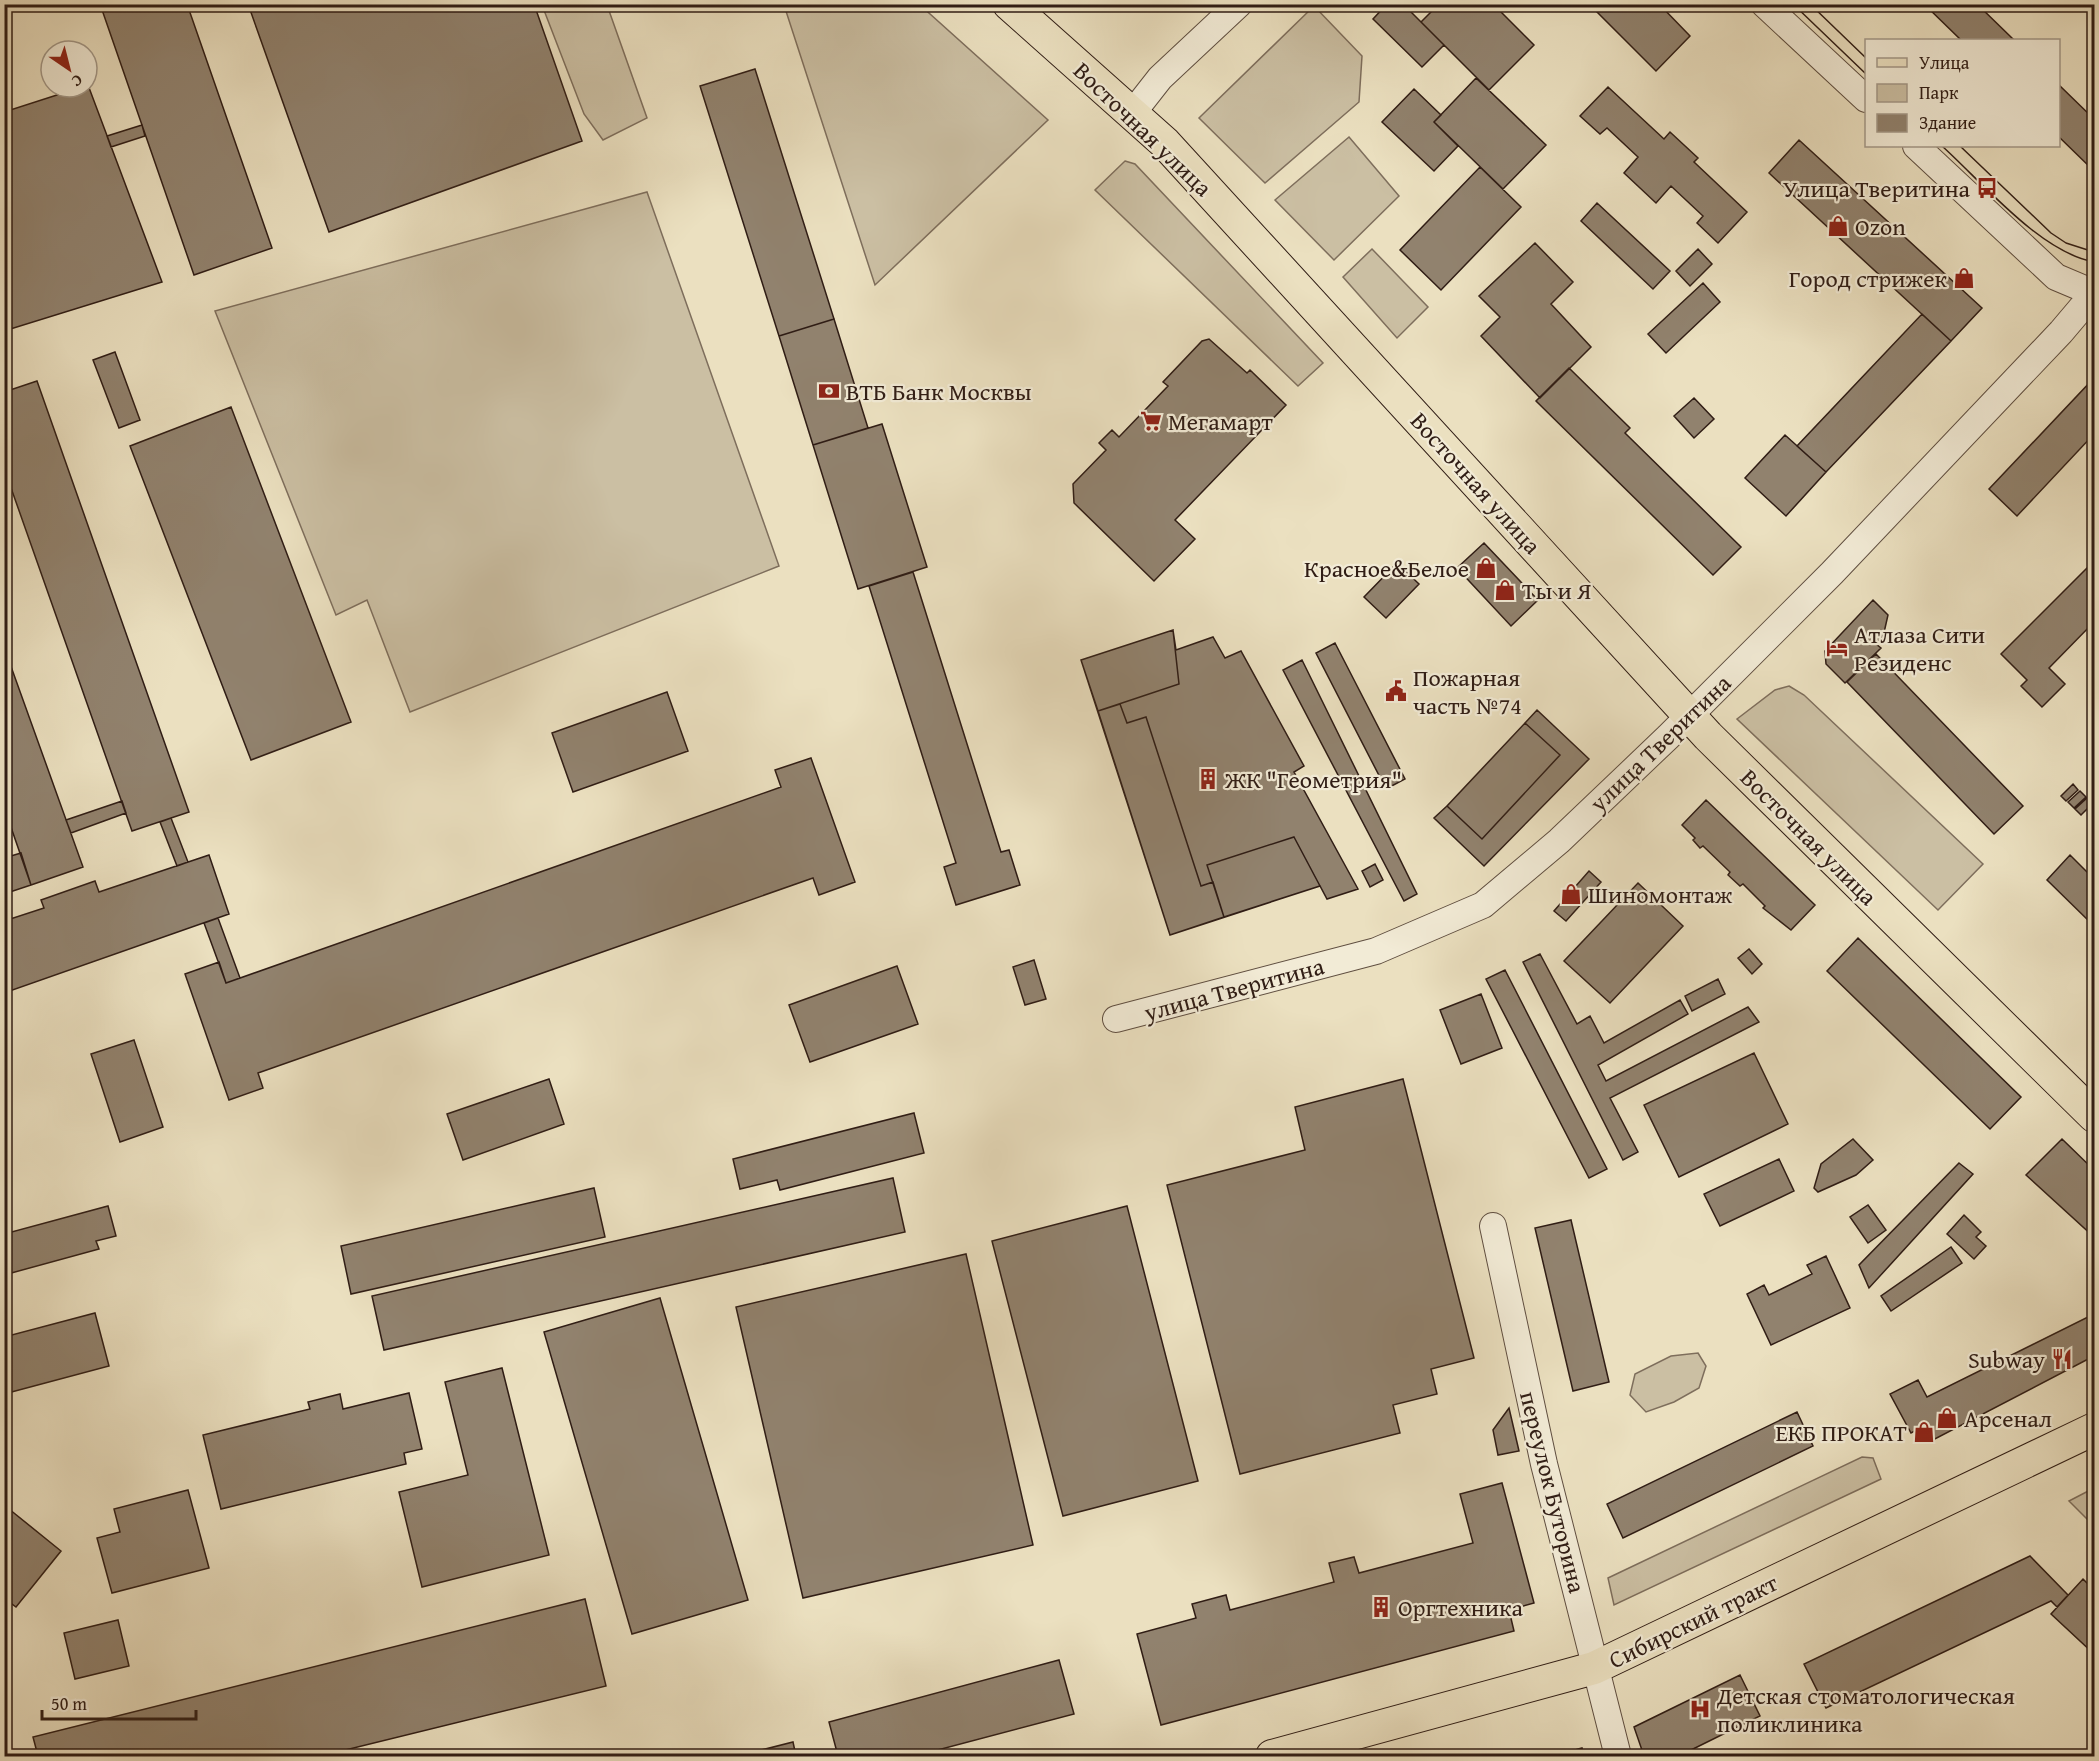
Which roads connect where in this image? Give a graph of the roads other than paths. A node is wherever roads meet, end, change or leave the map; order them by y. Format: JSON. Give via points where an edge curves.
{"nodes":[{"id":1,"x":1009,"y":4,"type":"edge"},
{"id":2,"x":1239,"y":4,"type":"edge"},
{"id":3,"x":1764,"y":4,"type":"edge"},
{"id":4,"x":1865,"y":98,"type":"edge"},
{"id":5,"x":1131,"y":115,"type":"junction"},
{"id":6,"x":1917,"y":147,"type":"edge"},
{"id":7,"x":2094,"y":293,"type":"edge"},
{"id":8,"x":1688,"y":715,"type":"junction"},
{"id":9,"x":1116,"y":1019,"type":"dead end"},
{"id":10,"x":2094,"y":1116,"type":"edge"},
{"id":11,"x":1493,"y":1226,"type":"dead end"},
{"id":12,"x":2094,"y":1429,"type":"edge"},
{"id":13,"x":1594,"y":1668,"type":"junction"},
{"id":14,"x":1272,"y":1756,"type":"edge"},
{"id":15,"x":1618,"y":1756,"type":"edge"}],
"edges":[{"from":1,"to":5,"type":"main road","name":"Восточная улица"},
{"from":2,"to":5,"type":"street","via":[[1160,78]]},
{"from":3,"to":4,"type":"street"},
{"from":5,"to":8,"type":"main road","name":"Восточная улица","via":[[1165,144],[1326,316]]},
{"from":6,"to":7,"type":"street","via":[[2056,277]]},
{"from":7,"to":8,"type":"street","name":"улица Тверитина","via":[[1832,573]]},
{"from":8,"to":9,"type":"street","name":"улица Тверитина","via":[[1559,841],[1483,904],[1376,951]]},
{"from":8,"to":10,"type":"main road","name":"Восточная улица"},
{"from":11,"to":13,"type":"street","name":"переулок Буторина","via":[[1544,1464]]},
{"from":12,"to":13,"type":"main road","name":"Сибирский тракт"},
{"from":13,"to":14,"type":"main road","name":"Сибирский тракт"},
{"from":13,"to":15,"type":"street","name":"переулок Буторина"}]}
